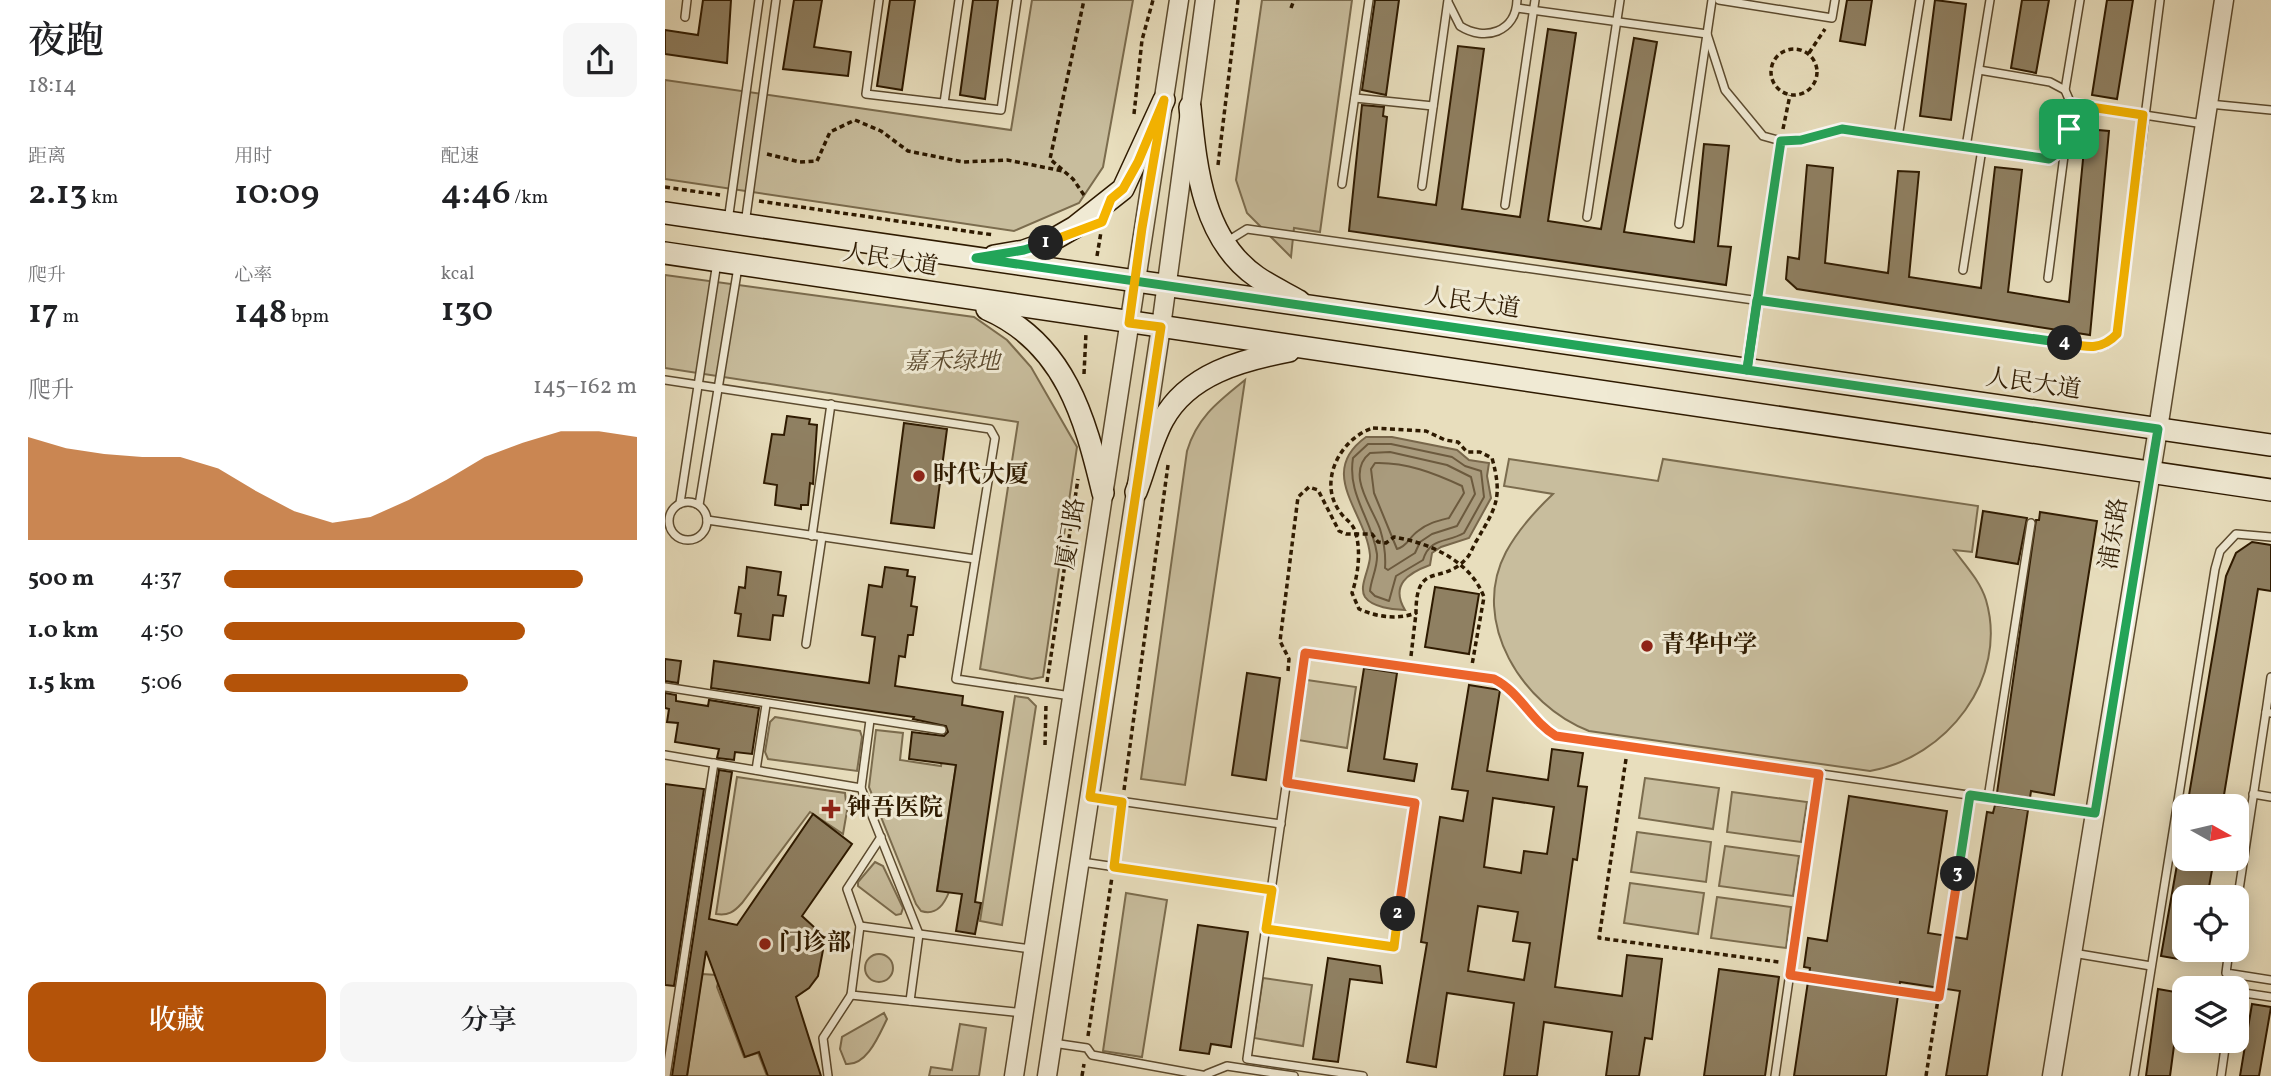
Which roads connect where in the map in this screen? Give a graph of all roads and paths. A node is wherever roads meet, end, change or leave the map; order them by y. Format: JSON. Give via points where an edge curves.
{"nodes":[{"id":1,"x":687,"y":0,"type":"edge"},
{"id":2,"x":759,"y":0,"type":"edge"},
{"id":3,"x":776,"y":0,"type":"edge"},
{"id":4,"x":879,"y":0,"type":"edge"},
{"id":5,"x":959,"y":0,"type":"edge"},
{"id":6,"x":1017,"y":0,"type":"edge"},
{"id":7,"x":1084,"y":0,"type":"edge"},
{"id":8,"x":1153,"y":0,"type":"edge"},
{"id":9,"x":1179,"y":0,"type":"edge"},
{"id":10,"x":1205,"y":0,"type":"edge"},
{"id":11,"x":1238,"y":0,"type":"edge"},
{"id":12,"x":1294,"y":0,"type":"edge"},
{"id":13,"x":1369,"y":0,"type":"edge"},
{"id":14,"x":1449,"y":0,"type":"edge"},
{"id":15,"x":1535,"y":0,"type":"edge"},
{"id":16,"x":1620,"y":0,"type":"edge"},
{"id":17,"x":1712,"y":0,"type":"edge"},
{"id":18,"x":1719,"y":0,"type":"edge"},
{"id":19,"x":1835,"y":0,"type":"edge"},
{"id":20,"x":1920,"y":0,"type":"edge"},
{"id":21,"x":1990,"y":0,"type":"edge"},
{"id":22,"x":2080,"y":0,"type":"edge"},
{"id":23,"x":2160,"y":0,"type":"edge"},
{"id":24,"x":2224,"y":0,"type":"edge"},
{"id":25,"x":1517,"y":4,"type":"edge"},
{"id":26,"x":1291,"y":8,"type":"dead end"},
{"id":27,"x":1534,"y":11,"type":"junction"},
{"id":28,"x":685,"y":17,"type":"dead end"},
{"id":29,"x":1832,"y":18,"type":"junction"},
{"id":30,"x":1617,"y":22,"type":"junction"},
{"id":31,"x":1707,"y":34,"type":"junction"},
{"id":32,"x":1809,"y":53,"type":"junction"},
{"id":33,"x":1979,"y":70,"type":"junction"},
{"id":34,"x":2065,"y":90,"type":"junction"},
{"id":35,"x":1790,"y":95,"type":"junction"},
{"id":36,"x":1355,"y":98,"type":"junction"},
{"id":37,"x":1164,"y":100,"type":"junction"},
{"id":38,"x":944,"y":103,"type":"junction"},
{"id":39,"x":2071,"y":104,"type":"junction"},
{"id":40,"x":2208,"y":104,"type":"junction"},
{"id":41,"x":1433,"y":106,"type":"junction"},
{"id":42,"x":1190,"y":107,"type":"junction"},
{"id":43,"x":2271,"y":110,"type":"edge"},
{"id":44,"x":2143,"y":115,"type":"junction"},
{"id":45,"x":2205,"y":124,"type":"junction"},
{"id":46,"x":1133,"y":125,"type":"dead end"},
{"id":47,"x":1898,"y":137,"type":"junction"},
{"id":48,"x":1781,"y":141,"type":"junction"},
{"id":49,"x":1966,"y":147,"type":"junction"},
{"id":50,"x":2065,"y":148,"type":"junction"},
{"id":51,"x":1982,"y":149,"type":"junction"},
{"id":52,"x":755,"y":152,"type":"junction"},
{"id":53,"x":1063,"y":171,"type":"junction"},
{"id":54,"x":1217,"y":173,"type":"dead end"},
{"id":55,"x":1342,"y":184,"type":"dead end"},
{"id":56,"x":1422,"y":186,"type":"dead end"},
{"id":57,"x":665,"y":187,"type":"edge"},
{"id":58,"x":1084,"y":195,"type":"dead end"},
{"id":59,"x":731,"y":197,"type":"junction"},
{"id":60,"x":748,"y":199,"type":"junction"},
{"id":61,"x":1505,"y":205,"type":"dead end"},
{"id":62,"x":665,"y":213,"type":"edge"},
{"id":63,"x":1587,"y":217,"type":"dead end"},
{"id":64,"x":736,"y":223,"type":"junction"},
{"id":65,"x":1679,"y":224,"type":"dead end"},
{"id":66,"x":1007,"y":237,"type":"dead end"},
{"id":67,"x":1226,"y":243,"type":"junction"},
{"id":68,"x":665,"y":253,"type":"edge"},
{"id":69,"x":976,"y":258,"type":"junction"},
{"id":70,"x":717,"y":261,"type":"junction"},
{"id":71,"x":738,"y":264,"type":"junction"},
{"id":72,"x":1963,"y":270,"type":"dead end"},
{"id":73,"x":2048,"y":278,"type":"dead end"},
{"id":74,"x":1134,"y":282,"type":"junction"},
{"id":75,"x":1166,"y":286,"type":"junction"},
{"id":76,"x":963,"y":298,"type":"junction"},
{"id":77,"x":1757,"y":300,"type":"junction"},
{"id":78,"x":1310,"y":307,"type":"junction"},
{"id":79,"x":1129,"y":323,"type":"junction"},
{"id":80,"x":1161,"y":327,"type":"junction"},
{"id":81,"x":1305,"y":348,"type":"junction"},
{"id":82,"x":1083,"y":354,"type":"dead end"},
{"id":83,"x":1747,"y":370,"type":"junction"},
{"id":84,"x":1084,"y":379,"type":"dead end"},
{"id":85,"x":665,"y":380,"type":"edge"},
{"id":86,"x":698,"y":384,"type":"junction"},
{"id":87,"x":718,"y":387,"type":"junction"},
{"id":88,"x":831,"y":404,"type":"junction"},
{"id":89,"x":2158,"y":429,"type":"junction"},
{"id":90,"x":2271,"y":445,"type":"edge"},
{"id":91,"x":1169,"y":456,"type":"dead end"},
{"id":92,"x":1080,"y":469,"type":"dead end"},
{"id":93,"x":2150,"y":473,"type":"junction"},
{"id":94,"x":2271,"y":490,"type":"edge"},
{"id":95,"x":1136,"y":492,"type":"junction"},
{"id":96,"x":1103,"y":493,"type":"junction"},
{"id":97,"x":680,"y":503,"type":"junction"},
{"id":98,"x":699,"y":505,"type":"junction"},
{"id":99,"x":667,"y":518,"type":"edge"},
{"id":100,"x":707,"y":520,"type":"junction"},
{"id":101,"x":2031,"y":523,"type":"dead end"},
{"id":102,"x":1358,"y":533,"type":"junction"},
{"id":103,"x":812,"y":536,"type":"junction"},
{"id":104,"x":822,"y":537,"type":"junction"},
{"id":105,"x":2271,"y":537,"type":"edge"},
{"id":106,"x":975,"y":559,"type":"junction"},
{"id":107,"x":1459,"y":564,"type":"junction"},
{"id":108,"x":1416,"y":613,"type":"junction"},
{"id":109,"x":806,"y":644,"type":"dead end"},
{"id":110,"x":1408,"y":667,"type":"junction"},
{"id":111,"x":1470,"y":676,"type":"junction"},
{"id":112,"x":2271,"y":677,"type":"edge"},
{"id":113,"x":1301,"y":682,"type":"junction"},
{"id":114,"x":665,"y":687,"type":"edge"},
{"id":115,"x":1047,"y":692,"type":"junction"},
{"id":116,"x":1071,"y":696,"type":"junction"},
{"id":117,"x":766,"y":705,"type":"junction"},
{"id":118,"x":2268,"y":713,"type":"edge"},
{"id":119,"x":870,"y":720,"type":"junction"},
{"id":120,"x":942,"y":730,"type":"dead end"},
{"id":121,"x":1628,"y":746,"type":"junction"},
{"id":122,"x":1045,"y":748,"type":"dead end"},
{"id":123,"x":665,"y":755,"type":"edge"},
{"id":124,"x":714,"y":763,"type":"junction"},
{"id":125,"x":756,"y":770,"type":"junction"},
{"id":126,"x":1819,"y":774,"type":"junction"},
{"id":127,"x":1287,"y":783,"type":"junction"},
{"id":128,"x":861,"y":788,"type":"junction"},
{"id":129,"x":2253,"y":794,"type":"junction"},
{"id":130,"x":1970,"y":795,"type":"junction"},
{"id":131,"x":1090,"y":797,"type":"junction"},
{"id":132,"x":2271,"y":797,"type":"edge"},
{"id":133,"x":1989,"y":798,"type":"junction"},
{"id":134,"x":1122,"y":802,"type":"junction"},
{"id":135,"x":2095,"y":813,"type":"junction"},
{"id":136,"x":1281,"y":824,"type":"junction"},
{"id":137,"x":881,"y":837,"type":"junction"},
{"id":138,"x":1080,"y":862,"type":"junction"},
{"id":139,"x":1114,"y":867,"type":"junction"},
{"id":140,"x":2240,"y":885,"type":"edge"},
{"id":141,"x":1272,"y":890,"type":"junction"},
{"id":142,"x":860,"y":926,"type":"junction"},
{"id":143,"x":1266,"y":929,"type":"junction"},
{"id":144,"x":919,"y":934,"type":"junction"},
{"id":145,"x":1032,"y":949,"type":"junction"},
{"id":146,"x":2072,"y":953,"type":"junction"},
{"id":147,"x":2227,"y":962,"type":"edge"},
{"id":148,"x":1792,"y":964,"type":"junction"},
{"id":149,"x":2151,"y":965,"type":"junction"},
{"id":150,"x":1790,"y":975,"type":"junction"},
{"id":151,"x":2271,"y":980,"type":"edge"},
{"id":152,"x":2249,"y":994,"type":"edge"},
{"id":153,"x":851,"y":995,"type":"junction"},
{"id":154,"x":1939,"y":997,"type":"junction"},
{"id":155,"x":2271,"y":997,"type":"edge"},
{"id":156,"x":910,"y":1001,"type":"junction"},
{"id":157,"x":1024,"y":1013,"type":"junction"},
{"id":158,"x":1052,"y":1043,"type":"junction"},
{"id":159,"x":1087,"y":1048,"type":"junction"},
{"id":160,"x":2224,"y":1053,"type":"edge"},
{"id":161,"x":1207,"y":1075,"type":"edge"},
{"id":162,"x":666,"y":1076,"type":"edge"},
{"id":163,"x":828,"y":1076,"type":"edge"},
{"id":164,"x":1014,"y":1076,"type":"edge"},
{"id":165,"x":1047,"y":1076,"type":"edge"},
{"id":166,"x":1082,"y":1076,"type":"edge"},
{"id":167,"x":1294,"y":1076,"type":"edge"},
{"id":168,"x":1363,"y":1076,"type":"edge"},
{"id":169,"x":1776,"y":1076,"type":"edge"},
{"id":170,"x":1926,"y":1076,"type":"edge"},
{"id":171,"x":2052,"y":1076,"type":"edge"},
{"id":172,"x":2134,"y":1076,"type":"edge"},
{"id":173,"x":2221,"y":1076,"type":"edge"}],
"edges":[{"from":1,"to":28,"type":"lane"},
{"from":2,"to":59,"type":"lane"},
{"from":3,"to":52,"type":"lane"},
{"from":4,"to":38,"type":"lane","via":[[866,94]]},
{"from":5,"to":38,"type":"lane"},
{"from":6,"to":38,"type":"lane","via":[[1001,110]]},
{"from":7,"to":53,"type":"path","via":[[1050,159]]},
{"from":8,"to":46,"type":"path","via":[[1142,40]]},
{"from":9,"to":37,"type":"street","name":"厦门路"},
{"from":10,"to":42,"type":"street"},
{"from":11,"to":54,"type":"path"},
{"from":12,"to":26,"type":"path"},
{"from":13,"to":36,"type":"lane"},
{"from":14,"to":25,"type":"lane","via":[[1460,26],[1482,35],[1504,28]]},
{"from":14,"to":41,"type":"lane"},
{"from":15,"to":27,"type":"lane"},
{"from":16,"to":30,"type":"lane"},
{"from":17,"to":31,"type":"lane"},
{"from":18,"to":29,"type":"lane"},
{"from":19,"to":29,"type":"lane"},
{"from":20,"to":47,"type":"lane"},
{"from":21,"to":33,"type":"lane"},
{"from":22,"to":34,"type":"lane"},
{"from":23,"to":44,"type":"lane"},
{"from":24,"to":40,"type":"street","name":"浦东路"},
{"from":25,"to":27,"type":"lane"},
{"from":27,"to":30,"type":"lane"},
{"from":27,"to":61,"type":"lane"},
{"from":29,"to":32,"type":"path"},
{"from":30,"to":31,"type":"lane"},
{"from":30,"to":63,"type":"lane"},
{"from":31,"to":48,"type":"lane","via":[[1725,90],[1763,136]]},
{"from":31,"to":65,"type":"lane"},
{"from":32,"to":35,"type":"path","via":[[1817,66],[1815,81],[1805,93]]},
{"from":32,"to":35,"type":"path","via":[[1794,48],[1775,58],[1772,81]]},
{"from":33,"to":34,"type":"lane","via":[[2050,82]]},
{"from":33,"to":49,"type":"lane"},
{"from":34,"to":39,"type":"lane"},
{"from":35,"to":48,"type":"path"},
{"from":36,"to":41,"type":"lane"},
{"from":36,"to":55,"type":"lane"},
{"from":37,"to":69,"type":"main road","via":[[1123,189],[1049,242]]},
{"from":37,"to":74,"type":"street","name":"厦门路"},
{"from":39,"to":44,"type":"lane"},
{"from":39,"to":50,"type":"lane"},
{"from":40,"to":43,"type":"lane"},
{"from":40,"to":45,"type":"street","name":"浦东路"},
{"from":41,"to":56,"type":"lane"},
{"from":42,"to":67,"type":"main road","via":[[1197,176]]},
{"from":42,"to":75,"type":"street"},
{"from":44,"to":45,"type":"lane"},
{"from":44,"to":77,"type":"lane","via":[[2117,334],[2108,344],[2096,348]]},
{"from":45,"to":89,"type":"street","name":"浦东路"},
{"from":47,"to":48,"type":"lane","via":[[1842,129]]},
{"from":47,"to":49,"type":"lane"},
{"from":48,"to":77,"type":"lane"},
{"from":49,"to":51,"type":"lane"},
{"from":50,"to":51,"type":"lane","via":[[2049,159]]},
{"from":50,"to":73,"type":"lane"},
{"from":51,"to":72,"type":"lane"},
{"from":52,"to":53,"type":"path","via":[[817,161],[829,132],[855,120],[881,131],[908,151],[964,162],[1007,160]]},
{"from":52,"to":60,"type":"lane"},
{"from":53,"to":58,"type":"path"},
{"from":57,"to":59,"type":"path"},
{"from":59,"to":64,"type":"lane"},
{"from":60,"to":64,"type":"lane"},
{"from":60,"to":66,"type":"path"},
{"from":62,"to":64,"type":"main road","name":"人民大道"},
{"from":64,"to":69,"type":"main road","name":"人民大道"},
{"from":67,"to":77,"type":"lane","via":[[1247,229]]},
{"from":67,"to":78,"type":"main road","via":[[1255,276]]},
{"from":68,"to":70,"type":"main road","name":"人民大道"},
{"from":69,"to":74,"type":"main road","name":"人民大道"},
{"from":70,"to":71,"type":"main road","name":"人民大道"},
{"from":70,"to":86,"type":"lane"},
{"from":71,"to":76,"type":"main road","name":"人民大道"},
{"from":71,"to":87,"type":"lane"},
{"from":74,"to":75,"type":"main road","name":"人民大道"},
{"from":74,"to":79,"type":"street","name":"厦门路"},
{"from":75,"to":78,"type":"main road","name":"人民大道"},
{"from":75,"to":80,"type":"street"},
{"from":76,"to":79,"type":"main road","name":"人民大道"},
{"from":76,"to":96,"type":"main road","via":[[1013,320],[1054,362],[1090,437]]},
{"from":77,"to":83,"type":"lane"},
{"from":78,"to":83,"type":"main road","name":"人民大道"},
{"from":79,"to":80,"type":"main road","name":"人民大道"},
{"from":79,"to":96,"type":"street","name":"厦门路"},
{"from":80,"to":81,"type":"main road","name":"人民大道"},
{"from":80,"to":95,"type":"street"},
{"from":81,"to":93,"type":"main road","name":"人民大道"},
{"from":81,"to":95,"type":"main road","via":[[1241,360],[1177,400],[1163,421]]},
{"from":82,"to":84,"type":"path"},
{"from":83,"to":89,"type":"main road","name":"人民大道"},
{"from":85,"to":86,"type":"lane"},
{"from":86,"to":87,"type":"lane"},
{"from":86,"to":97,"type":"lane"},
{"from":87,"to":88,"type":"lane"},
{"from":87,"to":98,"type":"lane"},
{"from":88,"to":103,"type":"lane"},
{"from":88,"to":106,"type":"lane","via":[[990,429],[995,438]]},
{"from":89,"to":90,"type":"main road","name":"人民大道"},
{"from":89,"to":93,"type":"street","name":"浦东路"},
{"from":91,"to":134,"type":"path"},
{"from":92,"to":115,"type":"path"},
{"from":93,"to":94,"type":"main road","name":"人民大道"},
{"from":93,"to":135,"type":"street","name":"浦东路"},
{"from":95,"to":131,"type":"street"},
{"from":96,"to":116,"type":"street","name":"厦门路"},
{"from":97,"to":98,"type":"lane"},
{"from":97,"to":99,"type":"lane"},
{"from":98,"to":100,"type":"lane"},
{"from":99,"to":100,"type":"lane","via":[[671,531],[688,540],[699,536]]},
{"from":100,"to":103,"type":"lane"},
{"from":101,"to":133,"type":"lane"},
{"from":102,"to":107,"type":"path","via":[[1371,534],[1378,542],[1394,537],[1419,541]]},
{"from":102,"to":107,"type":"path","via":[[1341,513],[1332,490],[1338,454],[1358,433],[1373,428],[1426,430],[1458,442],[1467,452],[1492,458],[1497,477],[1496,509],[1467,559]]},
{"from":102,"to":108,"type":"path","via":[[1358,577],[1352,593],[1359,609],[1374,615]]},
{"from":102,"to":113,"type":"path","via":[[1339,531],[1318,490],[1309,487],[1299,497],[1280,640],[1289,659],[1287,680]]},
{"from":103,"to":104,"type":"lane"},
{"from":104,"to":106,"type":"lane"},
{"from":104,"to":109,"type":"lane"},
{"from":105,"to":149,"type":"lane","via":[[2236,534],[2220,551]]},
{"from":106,"to":115,"type":"lane","via":[[956,679]]},
{"from":107,"to":108,"type":"path","via":[[1426,579],[1416,590]]},
{"from":107,"to":111,"type":"path","via":[[1484,597]]},
{"from":108,"to":110,"type":"path"},
{"from":110,"to":111,"type":"lane"},
{"from":110,"to":113,"type":"lane","via":[[1305,653]]},
{"from":111,"to":121,"type":"lane","via":[[1506,685],[1542,727],[1556,736]]},
{"from":112,"to":118,"type":"lane"},
{"from":113,"to":127,"type":"lane"},
{"from":114,"to":117,"type":"lane"},
{"from":115,"to":116,"type":"lane"},
{"from":115,"to":122,"type":"path"},
{"from":116,"to":145,"type":"street","name":"厦门路"},
{"from":117,"to":119,"type":"lane"},
{"from":117,"to":125,"type":"lane"},
{"from":118,"to":129,"type":"lane"},
{"from":119,"to":120,"type":"lane"},
{"from":119,"to":128,"type":"lane"},
{"from":121,"to":126,"type":"lane"},
{"from":121,"to":148,"type":"path","via":[[1599,938]]},
{"from":123,"to":124,"type":"lane"},
{"from":124,"to":125,"type":"lane"},
{"from":124,"to":162,"type":"lane"},
{"from":125,"to":128,"type":"lane"},
{"from":126,"to":130,"type":"lane"},
{"from":126,"to":148,"type":"lane"},
{"from":127,"to":136,"type":"lane"},
{"from":127,"to":143,"type":"path","via":[[1415,803],[1394,947]]},
{"from":128,"to":137,"type":"lane"},
{"from":129,"to":132,"type":"lane"},
{"from":129,"to":140,"type":"lane"},
{"from":130,"to":133,"type":"lane"},
{"from":130,"to":154,"type":"path"},
{"from":131,"to":134,"type":"lane"},
{"from":131,"to":138,"type":"street"},
{"from":133,"to":135,"type":"lane"},
{"from":134,"to":136,"type":"lane"},
{"from":134,"to":139,"type":"path"},
{"from":135,"to":146,"type":"street","name":"浦东路"},
{"from":136,"to":141,"type":"lane"},
{"from":137,"to":142,"type":"lane","via":[[847,889]]},
{"from":137,"to":144,"type":"lane"},
{"from":138,"to":139,"type":"lane"},
{"from":138,"to":158,"type":"street"},
{"from":139,"to":141,"type":"lane"},
{"from":139,"to":159,"type":"path"},
{"from":141,"to":143,"type":"lane"},
{"from":142,"to":144,"type":"lane"},
{"from":142,"to":153,"type":"lane"},
{"from":143,"to":168,"type":"lane","via":[[1247,1059]]},
{"from":144,"to":145,"type":"lane"},
{"from":144,"to":156,"type":"lane"},
{"from":145,"to":157,"type":"street","name":"厦门路"},
{"from":146,"to":149,"type":"lane"},
{"from":146,"to":171,"type":"street","name":"浦东路"},
{"from":147,"to":151,"type":"lane","via":[[2226,973]]},
{"from":148,"to":150,"type":"lane"},
{"from":149,"to":172,"type":"lane"},
{"from":150,"to":154,"type":"path"},
{"from":150,"to":169,"type":"lane"},
{"from":152,"to":155,"type":"lane"},
{"from":153,"to":156,"type":"lane"},
{"from":153,"to":163,"type":"lane","via":[[823,1038]]},
{"from":154,"to":170,"type":"path"},
{"from":156,"to":157,"type":"lane"},
{"from":157,"to":164,"type":"street","name":"厦门路"},
{"from":158,"to":159,"type":"lane"},
{"from":158,"to":165,"type":"street"},
{"from":159,"to":161,"type":"lane","via":[[1092,1055]]},
{"from":159,"to":166,"type":"path"},
{"from":160,"to":173,"type":"lane"},
{"from":161,"to":167,"type":"lane","via":[[1227,1066]]}]}
